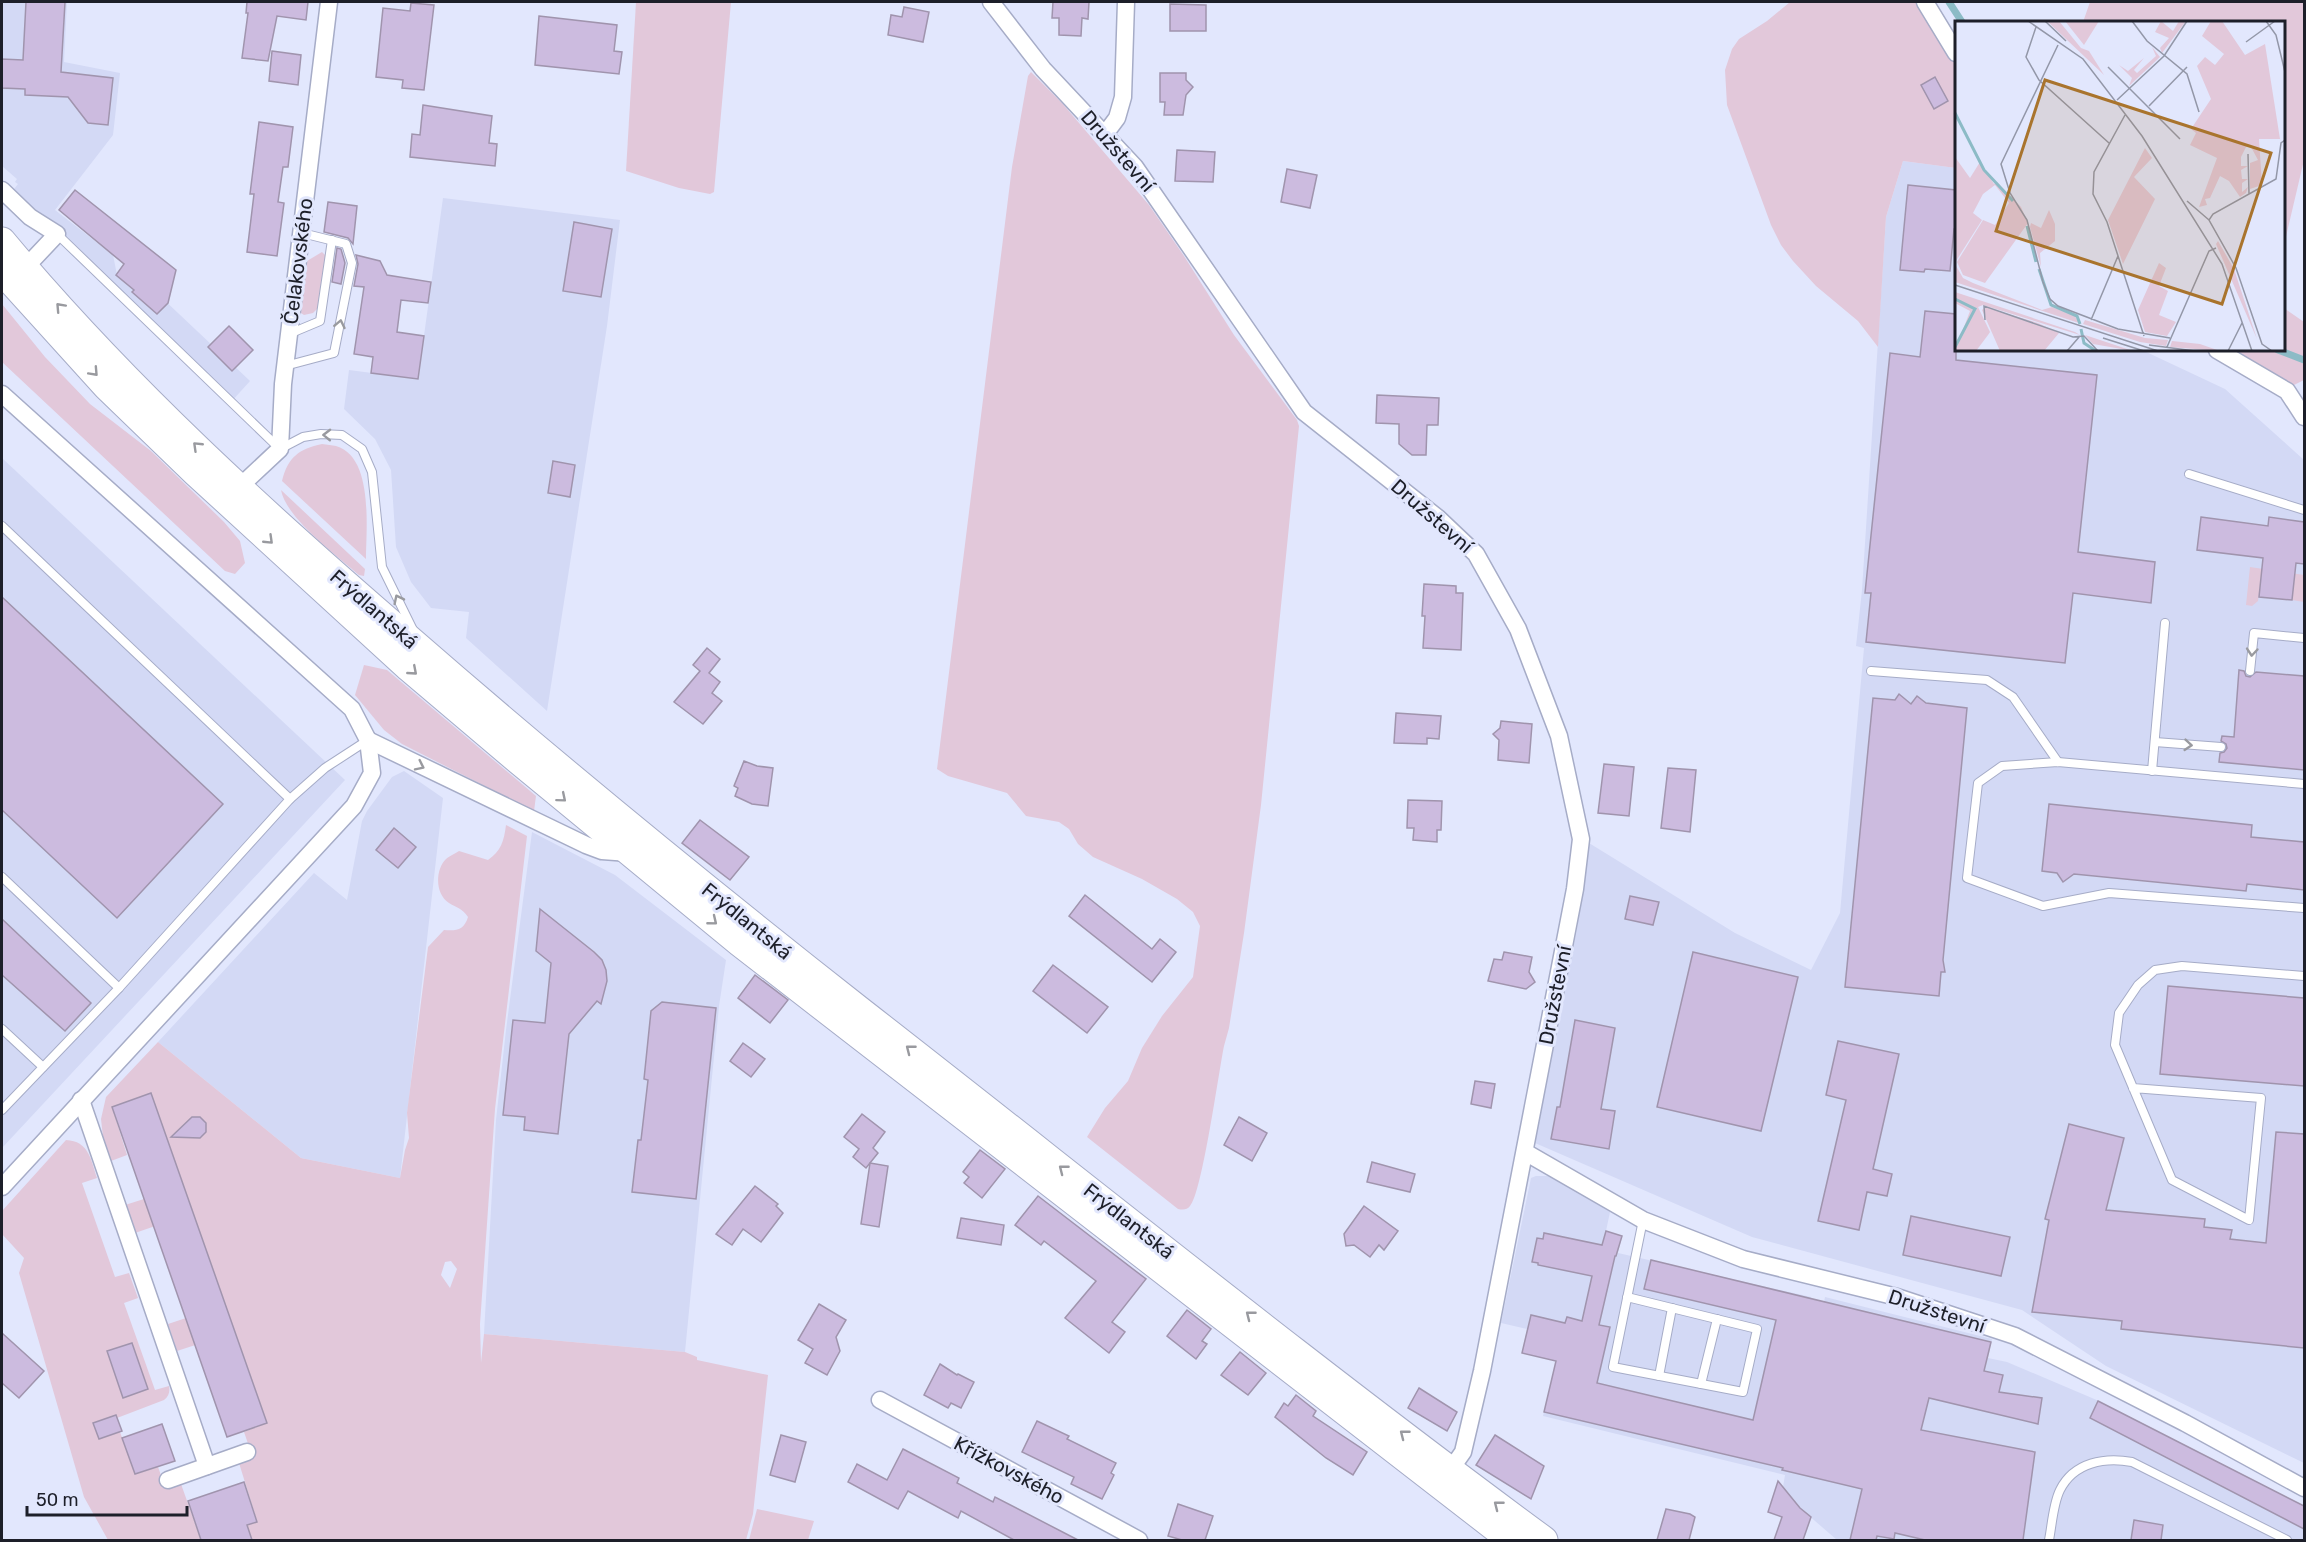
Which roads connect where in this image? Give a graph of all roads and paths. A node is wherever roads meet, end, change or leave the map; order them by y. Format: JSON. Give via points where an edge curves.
{"nodes":[{"id":1,"x":329,"y":2,"type":"edge"},
{"id":2,"x":992,"y":2,"type":"edge"},
{"id":3,"x":1126,"y":2,"type":"edge"},
{"id":4,"x":1925,"y":2,"type":"edge"},
{"id":5,"x":1955,"y":51,"type":"edge"},
{"id":6,"x":1105,"y":134,"type":"junction"},
{"id":7,"x":2,"y":190,"type":"edge"},
{"id":8,"x":302,"y":233,"type":"junction"},
{"id":9,"x":57,"y":234,"type":"junction"},
{"id":10,"x":332,"y":240,"type":"junction"},
{"id":11,"x":2,"y":241,"type":"edge"},
{"id":12,"x":13,"y":270,"type":"edge"},
{"id":13,"x":289,"y":334,"type":"junction"},
{"id":14,"x":2219,"y":351,"type":"edge"},
{"id":15,"x":285,"y":366,"type":"junction"},
{"id":16,"x":2,"y":394,"type":"edge"},
{"id":17,"x":2304,"y":417,"type":"edge"},
{"id":18,"x":280,"y":449,"type":"junction"},
{"id":19,"x":2189,"y":474,"type":"dead end"},
{"id":20,"x":233,"y":493,"type":"junction"},
{"id":21,"x":2304,"y":510,"type":"edge"},
{"id":22,"x":2,"y":526,"type":"edge"},
{"id":23,"x":2166,"y":623,"type":"dead end"},
{"id":24,"x":2304,"y":638,"type":"edge"},
{"id":25,"x":423,"y":651,"type":"junction"},
{"id":26,"x":1871,"y":671,"type":"dead end"},
{"id":27,"x":2250,"y":671,"type":"dead end"},
{"id":28,"x":368,"y":740,"type":"junction"},
{"id":29,"x":2155,"y":742,"type":"junction"},
{"id":30,"x":2221,"y":747,"type":"dead end"},
{"id":31,"x":2058,"y":762,"type":"junction"},
{"id":32,"x":2152,"y":771,"type":"junction"},
{"id":33,"x":2304,"y":784,"type":"edge"},
{"id":34,"x":290,"y":799,"type":"junction"},
{"id":35,"x":629,"y":853,"type":"junction"},
{"id":36,"x":2,"y":877,"type":"edge"},
{"id":37,"x":2304,"y":908,"type":"edge"},
{"id":38,"x":2304,"y":976,"type":"edge"},
{"id":39,"x":118,"y":988,"type":"junction"},
{"id":40,"x":2,"y":1029,"type":"edge"},
{"id":41,"x":43,"y":1067,"type":"junction"},
{"id":42,"x":2133,"y":1088,"type":"junction"},
{"id":43,"x":81,"y":1100,"type":"junction"},
{"id":44,"x":2,"y":1110,"type":"edge"},
{"id":45,"x":1525,"y":1152,"type":"junction"},
{"id":46,"x":2,"y":1186,"type":"edge"},
{"id":47,"x":1643,"y":1220,"type":"junction"},
{"id":48,"x":1627,"y":1297,"type":"junction"},
{"id":49,"x":1672,"y":1308,"type":"junction"},
{"id":50,"x":1717,"y":1319,"type":"junction"},
{"id":51,"x":1659,"y":1376,"type":"junction"},
{"id":52,"x":1701,"y":1384,"type":"junction"},
{"id":53,"x":880,"y":1400,"type":"dead end"},
{"id":54,"x":247,"y":1452,"type":"dead end"},
{"id":55,"x":207,"y":1466,"type":"junction"},
{"id":56,"x":1451,"y":1469,"type":"junction"},
{"id":57,"x":168,"y":1480,"type":"dead end"},
{"id":58,"x":2304,"y":1488,"type":"edge"},
{"id":59,"x":1139,"y":1540,"type":"edge"},
{"id":60,"x":1510,"y":1540,"type":"edge"},
{"id":61,"x":1544,"y":1540,"type":"edge"},
{"id":62,"x":2049,"y":1540,"type":"edge"},
{"id":63,"x":2287,"y":1540,"type":"edge"}],
"edges":[{"from":1,"to":8,"type":"street","name":"Čelakovského"},
{"from":2,"to":6,"type":"street","name":"Družstevní","via":[[1043,69]]},
{"from":3,"to":6,"type":"street","via":[[1123,97],[1117,118]]},
{"from":4,"to":5,"type":"street"},
{"from":6,"to":45,"type":"street","name":"Družstevní","via":[[1156,195],[1304,412],[1438,518],[1476,554],[1518,629],[1559,736],[1581,839]]},
{"from":7,"to":9,"type":"street","via":[[30,217]]},
{"from":8,"to":10,"type":"lane"},
{"from":8,"to":13,"type":"street","name":"Čelakovského"},
{"from":9,"to":12,"type":"street"},
{"from":9,"to":18,"type":"lane"},
{"from":10,"to":13,"type":"lane","via":[[320,321]]},
{"from":15,"to":10,"type":"lane","one_way":true,"via":[[334,353],[352,263],[346,244]]},
{"from":11,"to":12,"type":"main road","name":"Frýdlantská"},
{"from":12,"to":20,"type":"main road","name":"Frýdlantská","via":[[106,386],[196,474]]},
{"from":13,"to":15,"type":"street","name":"Čelakovského"},
{"from":14,"to":17,"type":"street","via":[[2287,391]]},
{"from":15,"to":18,"type":"street","name":"Čelakovského"},
{"from":16,"to":28,"type":"street","via":[[352,709]]},
{"from":18,"to":20,"type":"street"},
{"from":25,"to":18,"type":"lane","one_way":true,"via":[[382,567],[372,472],[362,449],[342,435],[321,434],[303,437]]},
{"from":19,"to":21,"type":"lane"},
{"from":20,"to":25,"type":"main road","name":"Frýdlantská","via":[[321,562]]},
{"from":20,"to":35,"type":"main road","name":"Frýdlantská","one_way":true,"via":[[308,577],[409,668]]},
{"from":22,"to":34,"type":"lane"},
{"from":23,"to":29,"type":"lane"},
{"from":24,"to":27,"type":"lane","one_way":true,"via":[[2254,633]]},
{"from":56,"to":25,"type":"main road","name":"Frýdlantská","one_way":true,"via":[[753,926]]},
{"from":26,"to":31,"type":"lane","via":[[1987,680],[2013,697]]},
{"from":28,"to":34,"type":"lane","via":[[325,768]]},
{"from":28,"to":35,"type":"street","one_way":true,"via":[[586,845]]},
{"from":28,"to":43,"type":"street","via":[[372,773],[354,806]]},
{"from":29,"to":30,"type":"lane","one_way":true},
{"from":29,"to":32,"type":"lane"},
{"from":31,"to":32,"type":"lane"},
{"from":31,"to":37,"type":"lane","via":[[2002,766],[1978,783],[1967,878],[2043,906],[2109,893]]},
{"from":32,"to":33,"type":"lane"},
{"from":34,"to":39,"type":"lane"},
{"from":35,"to":60,"type":"main road","name":"Frýdlantská","one_way":true},
{"from":36,"to":39,"type":"lane"},
{"from":38,"to":42,"type":"lane","via":[[2182,966],[2155,970],[2138,985],[2119,1013],[2115,1045]]},
{"from":39,"to":41,"type":"lane"},
{"from":40,"to":41,"type":"lane"},
{"from":41,"to":44,"type":"lane"},
{"from":42,"to":42,"type":"lane","via":[[2172,1180],[2248,1220],[2261,1098]]},
{"from":43,"to":46,"type":"street"},
{"from":43,"to":55,"type":"street"},
{"from":45,"to":47,"type":"street","name":"Družstevní"},
{"from":45,"to":56,"type":"street","name":"Družstevní","via":[[1482,1371],[1463,1452]]},
{"from":47,"to":48,"type":"lane"},
{"from":47,"to":58,"type":"street","name":"Družstevní","via":[[1743,1258],[1897,1297],[2015,1336]]},
{"from":48,"to":49,"type":"lane"},
{"from":48,"to":51,"type":"lane","via":[[1613,1367]]},
{"from":49,"to":50,"type":"lane"},
{"from":49,"to":51,"type":"lane"},
{"from":50,"to":52,"type":"lane"},
{"from":50,"to":52,"type":"lane","via":[[1757,1329],[1743,1392]]},
{"from":51,"to":52,"type":"lane"},
{"from":53,"to":59,"type":"street","name":"Křížkovského"},
{"from":54,"to":55,"type":"street"},
{"from":55,"to":57,"type":"street"},
{"from":61,"to":56,"type":"main road","name":"Frýdlantská","one_way":true},
{"from":62,"to":63,"type":"lane","via":[[2059,1492],[2073,1472],[2102,1460],[2116,1459],[2132,1462]]}]}
